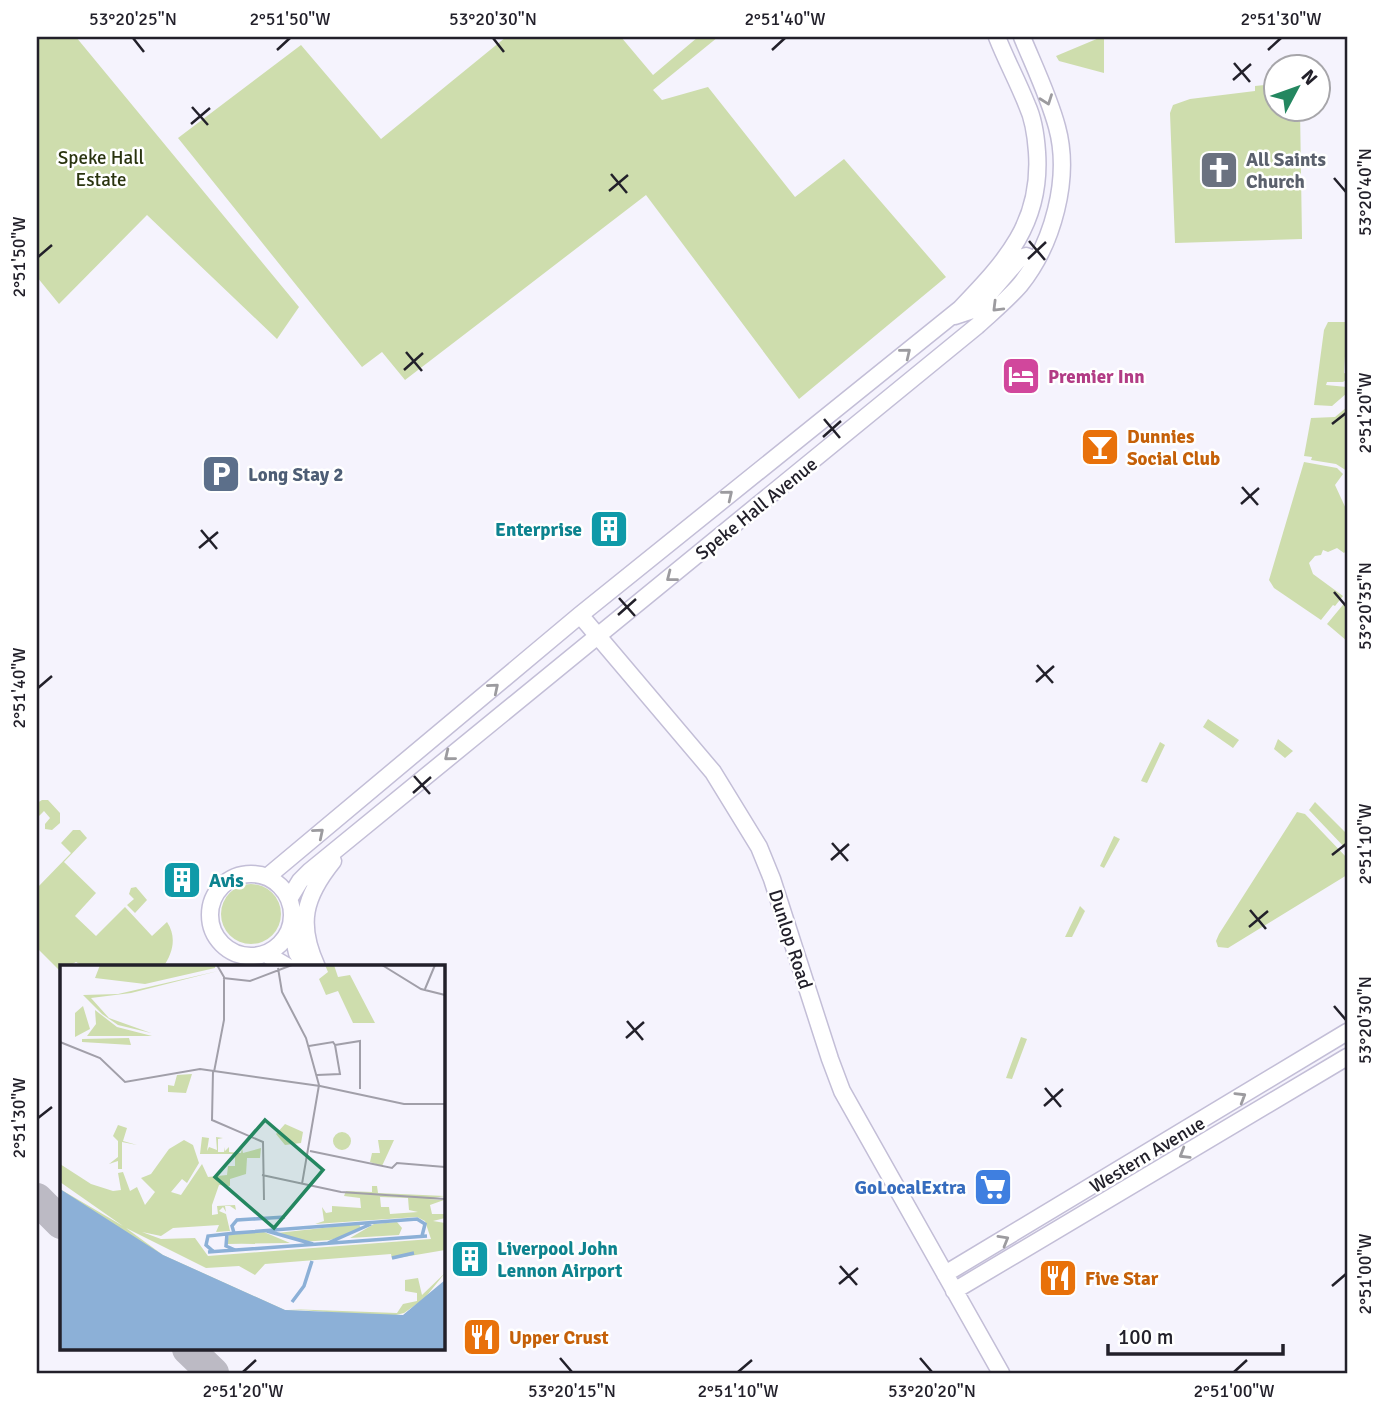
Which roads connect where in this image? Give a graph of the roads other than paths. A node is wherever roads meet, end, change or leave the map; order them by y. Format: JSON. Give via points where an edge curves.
{"nodes":[{"id":1,"x":997,"y":37,"type":"edge"},
{"id":2,"x":1022,"y":37,"type":"edge"},
{"id":3,"x":1035,"y":260,"type":"junction"},
{"id":4,"x":949,"y":318,"type":"junction"},
{"id":5,"x":580,"y":615,"type":"junction"},
{"id":6,"x":597,"y":635,"type":"junction"},
{"id":7,"x":368,"y":823,"type":"junction"},
{"id":8,"x":267,"y":877,"type":"junction"},
{"id":9,"x":289,"y":899,"type":"junction"},
{"id":10,"x":291,"y":926,"type":"junction"},
{"id":11,"x":266,"y":954,"type":"junction"},
{"id":12,"x":285,"y":965,"type":"edge"},
{"id":13,"x":306,"y":965,"type":"edge"},
{"id":14,"x":316,"y":965,"type":"edge"},
{"id":15,"x":1347,"y":1032,"type":"edge"},
{"id":16,"x":1347,"y":1056,"type":"edge"},
{"id":17,"x":945,"y":1274,"type":"junction"},
{"id":18,"x":954,"y":1292,"type":"junction"},
{"id":19,"x":1001,"y":1373,"type":"edge"}],
"edges":[{"from":1,"to":4,"type":"street","name":"Speke Hall Avenue","via":[[1036,135],[1037,185],[1022,235],[1000,268]]},
{"from":2,"to":3,"type":"street","name":"Speke Hall Avenue","one_way":true,"via":[[1057,128],[1062,154],[1060,188],[1046,242]]},
{"from":3,"to":4,"type":"street","via":[[1020,258],[976,309]]},
{"from":3,"to":6,"type":"street","name":"Speke Hall Avenue","one_way":true,"via":[[1020,284],[977,327]]},
{"from":5,"to":4,"type":"street","name":"Speke Hall Avenue","one_way":true},
{"from":5,"to":6,"type":"street","name":"Dunlop Road"},
{"from":8,"to":5,"type":"street","name":"Speke Hall Avenue","one_way":true},
{"from":6,"to":7,"type":"street","name":"Speke Hall Avenue","one_way":true},
{"from":6,"to":17,"type":"street","name":"Dunlop Road","via":[[713,772],[760,847],[842,1091]]},
{"from":7,"to":9,"type":"street","name":"Speke Hall Avenue","via":[[310,871]]},
{"from":7,"to":14,"type":"street","via":[[322,874],[310,897],[305,928]]},
{"from":8,"to":9,"type":"street"},
{"from":8,"to":11,"type":"street","via":[[233,878],[217,892],[210,914],[215,935],[225,948],[253,957]]},
{"from":9,"to":10,"type":"street"},
{"from":10,"to":11,"type":"street","via":[[286,938]]},
{"from":10,"to":13,"type":"street","via":[[297,953]]},
{"from":11,"to":12,"type":"street"},
{"from":17,"to":15,"type":"street","name":"Western Avenue","one_way":true},
{"from":16,"to":18,"type":"street","name":"Western Avenue","one_way":true},
{"from":17,"to":18,"type":"street","name":"Dunlop Road"},
{"from":18,"to":19,"type":"street","name":"Dunlop Road"}]}
